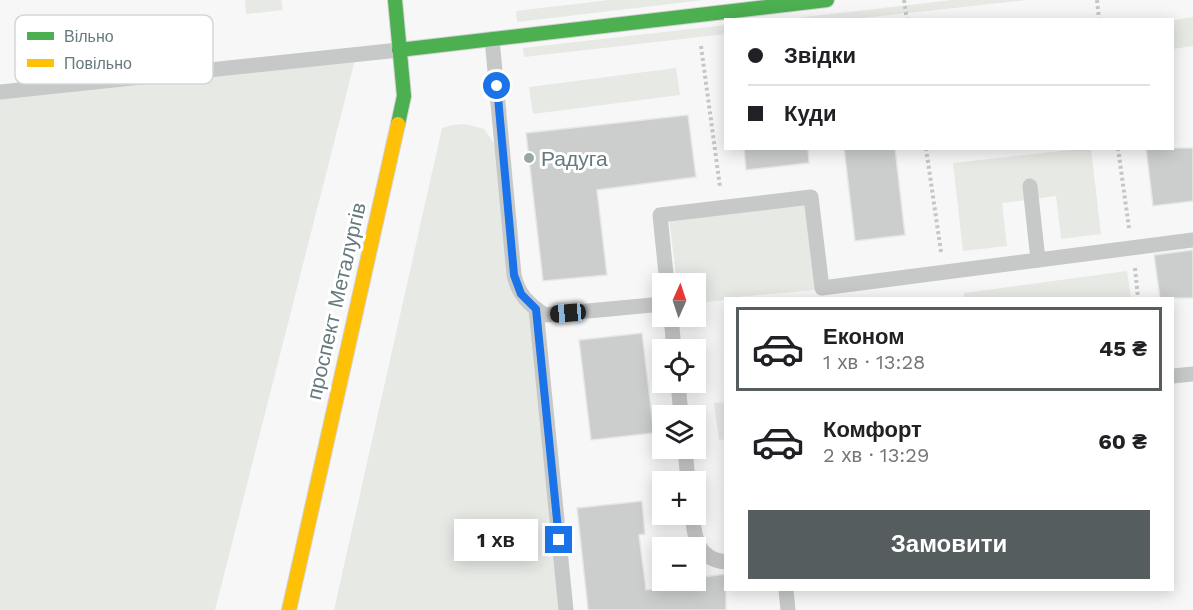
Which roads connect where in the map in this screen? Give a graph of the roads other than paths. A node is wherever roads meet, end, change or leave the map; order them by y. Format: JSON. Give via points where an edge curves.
{"nodes":[{"id":1,"x":395,"y":0,"type":"edge"},
{"id":2,"x":827,"y":0,"type":"edge"},
{"id":3,"x":492,"y":39,"type":"junction"},
{"id":4,"x":399,"y":50,"type":"junction"},
{"id":5,"x":213,"y":70,"type":"edge"},
{"id":6,"x":76,"y":84,"type":"edge"},
{"id":7,"x":0,"y":92,"type":"edge"},
{"id":8,"x":1030,"y":186,"type":"dead end"},
{"id":9,"x":1193,"y":240,"type":"edge"},
{"id":10,"x":1038,"y":260,"type":"junction"},
{"id":11,"x":666,"y":273,"type":"edge"},
{"id":12,"x":652,"y":305,"type":"edge"},
{"id":13,"x":536,"y":309,"type":"junction"},
{"id":14,"x":1193,"y":374,"type":"edge"},
{"id":15,"x":1174,"y":376,"type":"edge"},
{"id":16,"x":693,"y":525,"type":"edge"},
{"id":17,"x":724,"y":562,"type":"edge"},
{"id":18,"x":786,"y":591,"type":"edge"},
{"id":19,"x":289,"y":610,"type":"edge"},
{"id":20,"x":566,"y":610,"type":"edge"},
{"id":21,"x":788,"y":610,"type":"edge"}],
"edges":[{"from":1,"to":4,"type":"main road","name":"проспект Металургів"},
{"from":2,"to":3,"type":"main road"},
{"from":3,"to":4,"type":"main road"},
{"from":3,"to":13,"type":"lane","via":[[514,275],[521,294]]},
{"from":4,"to":5,"type":"lane"},
{"from":4,"to":19,"type":"main road","name":"проспект Металургів","via":[[404,96]]},
{"from":6,"to":7,"type":"lane"},
{"from":8,"to":10,"type":"lane"},
{"from":9,"to":10,"type":"lane"},
{"from":10,"to":11,"type":"lane","via":[[822,288],[811,197],[660,215]]},
{"from":12,"to":13,"type":"lane","via":[[545,315]]},
{"from":13,"to":20,"type":"lane"},
{"from":14,"to":15,"type":"lane"},
{"from":16,"to":17,"type":"lane","via":[[702,552]]},
{"from":18,"to":21,"type":"lane"}]}
